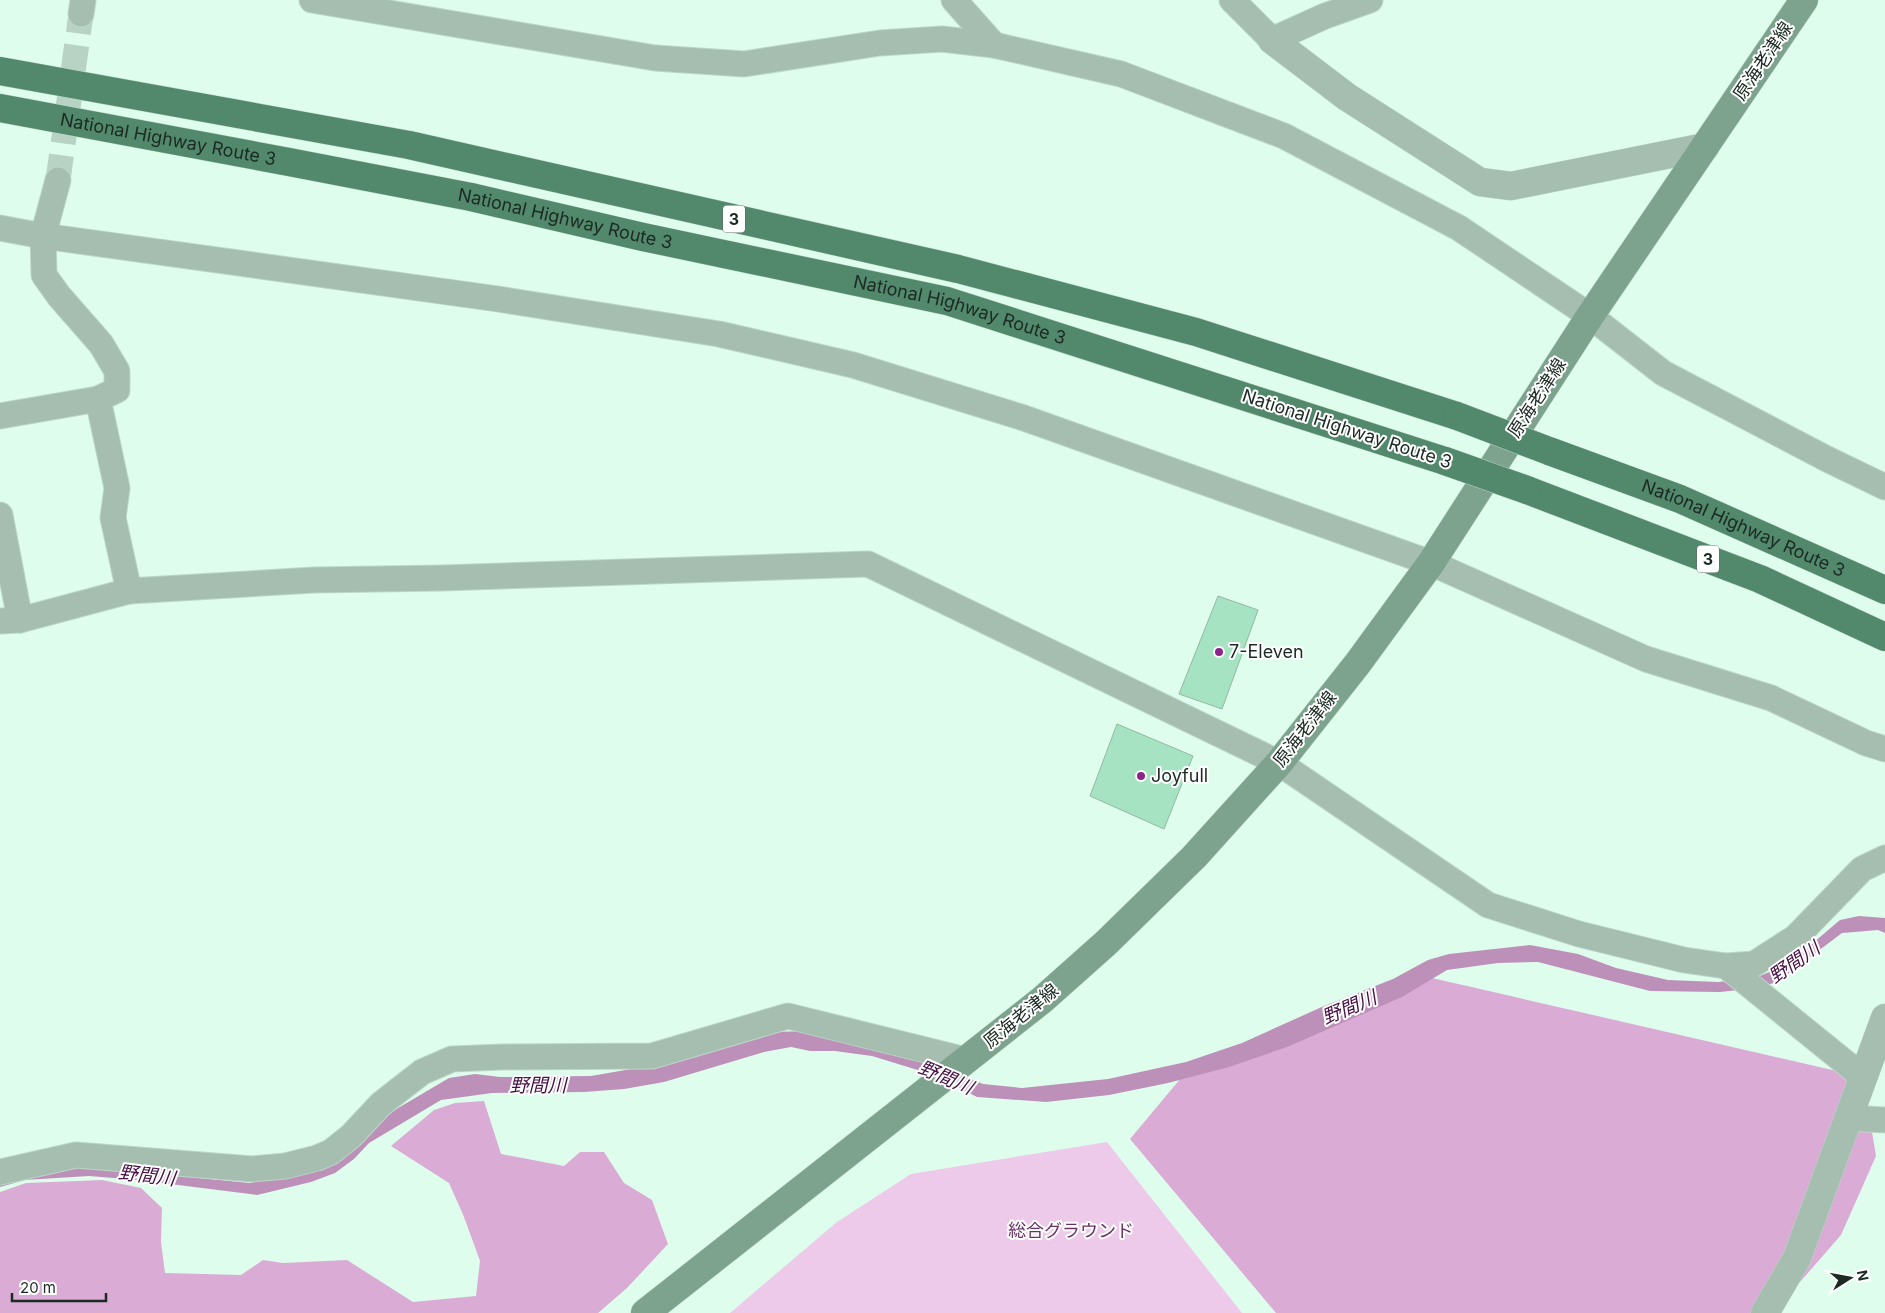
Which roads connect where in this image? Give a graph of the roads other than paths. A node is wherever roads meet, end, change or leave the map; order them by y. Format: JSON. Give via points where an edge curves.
{"nodes":[{"id":1,"x":312,"y":0,"type":"edge"},
{"id":2,"x":954,"y":0,"type":"edge"},
{"id":3,"x":1232,"y":0,"type":"edge"},
{"id":4,"x":1370,"y":0,"type":"edge"},
{"id":5,"x":1804,"y":0,"type":"edge"},
{"id":6,"x":1272,"y":40,"type":"junction"},
{"id":7,"x":994,"y":45,"type":"junction"},
{"id":8,"x":0,"y":71,"type":"edge"},
{"id":9,"x":0,"y":108,"type":"edge"},
{"id":10,"x":1705,"y":147,"type":"junction"},
{"id":11,"x":58,"y":180,"type":"tunnel mouth"},
{"id":12,"x":0,"y":228,"type":"edge"},
{"id":13,"x":43,"y":236,"type":"junction"},
{"id":14,"x":1590,"y":316,"type":"junction"},
{"id":15,"x":98,"y":399,"type":"junction"},
{"id":16,"x":0,"y":416,"type":"edge"},
{"id":17,"x":1885,"y":486,"type":"edge"},
{"id":18,"x":0,"y":515,"type":"edge"},
{"id":19,"x":1431,"y":563,"type":"junction"},
{"id":20,"x":1885,"y":590,"type":"edge"},
{"id":21,"x":128,"y":591,"type":"junction"},
{"id":22,"x":10,"y":620,"type":"edge"},
{"id":23,"x":1885,"y":637,"type":"edge"},
{"id":24,"x":1885,"y":749,"type":"edge"},
{"id":25,"x":1279,"y":763,"type":"junction"},
{"id":26,"x":1885,"y":858,"type":"edge"},
{"id":27,"x":1726,"y":966,"type":"junction"},
{"id":28,"x":1885,"y":1018,"type":"edge"},
{"id":29,"x":966,"y":1060,"type":"junction"},
{"id":30,"x":1863,"y":1077,"type":"junction"},
{"id":31,"x":1848,"y":1118,"type":"junction"},
{"id":32,"x":1885,"y":1120,"type":"edge"},
{"id":33,"x":0,"y":1172,"type":"edge"},
{"id":34,"x":645,"y":1313,"type":"edge"},
{"id":35,"x":1765,"y":1313,"type":"edge"}],
"edges":[{"from":1,"to":7,"type":"street","via":[[655,58],[744,64],[880,43],[942,38]]},
{"from":2,"to":7,"type":"street"},
{"from":3,"to":6,"type":"street"},
{"from":4,"to":6,"type":"street"},
{"from":5,"to":10,"type":"main road","name":"原海老津線"},
{"from":6,"to":10,"type":"street","via":[[1347,97],[1480,182],[1511,186]]},
{"from":7,"to":14,"type":"street","via":[[1121,74],[1284,136],[1459,228]]},
{"from":8,"to":20,"type":"highway","name":"National Highway Route 3","number":"3","bridge":true,"via":[[409,145],[958,269],[1196,332],[1457,416],[1680,499]]},
{"from":9,"to":23,"type":"highway","name":"National Highway Route 3","number":"3","bridge":true,"via":[[471,197],[947,301],[1527,490],[1760,579]]},
{"from":10,"to":14,"type":"main road","name":"原海老津線"},
{"from":11,"to":13,"type":"street"},
{"from":12,"to":13,"type":"street"},
{"from":13,"to":15,"type":"street","via":[[44,275],[58,296],[101,344],[117,371],[116,390]]},
{"from":13,"to":19,"type":"street","via":[[498,299],[719,334],[853,365],[1024,418]]},
{"from":14,"to":17,"type":"street","via":[[1663,373]]},
{"from":14,"to":19,"type":"main road","name":"原海老津線"},
{"from":15,"to":16,"type":"street"},
{"from":15,"to":21,"type":"street","via":[[117,488],[113,518]]},
{"from":18,"to":22,"type":"street"},
{"from":19,"to":24,"type":"street","via":[[1646,659],[1771,698]]},
{"from":19,"to":25,"type":"main road","name":"原海老津線"},
{"from":21,"to":22,"type":"street"},
{"from":21,"to":25,"type":"street","via":[[314,580],[868,564]]},
{"from":25,"to":27,"type":"street","via":[[1488,905],[1579,934],[1684,960]]},
{"from":25,"to":29,"type":"main road","name":"原海老津線","via":[[1194,856],[1106,943],[1042,1000]]},
{"from":26,"to":27,"type":"street","via":[[1862,869],[1796,937],[1754,964]]},
{"from":27,"to":30,"type":"street"},
{"from":28,"to":30,"type":"street"},
{"from":29,"to":33,"type":"street","via":[[788,1016],[652,1056],[452,1059],[422,1072],[381,1104],[331,1152],[285,1166],[252,1169],[76,1156]]},
{"from":29,"to":34,"type":"main road","name":"原海老津線"},
{"from":30,"to":31,"type":"street"},
{"from":31,"to":32,"type":"street"},
{"from":31,"to":35,"type":"street","via":[[1797,1258]]}]}
